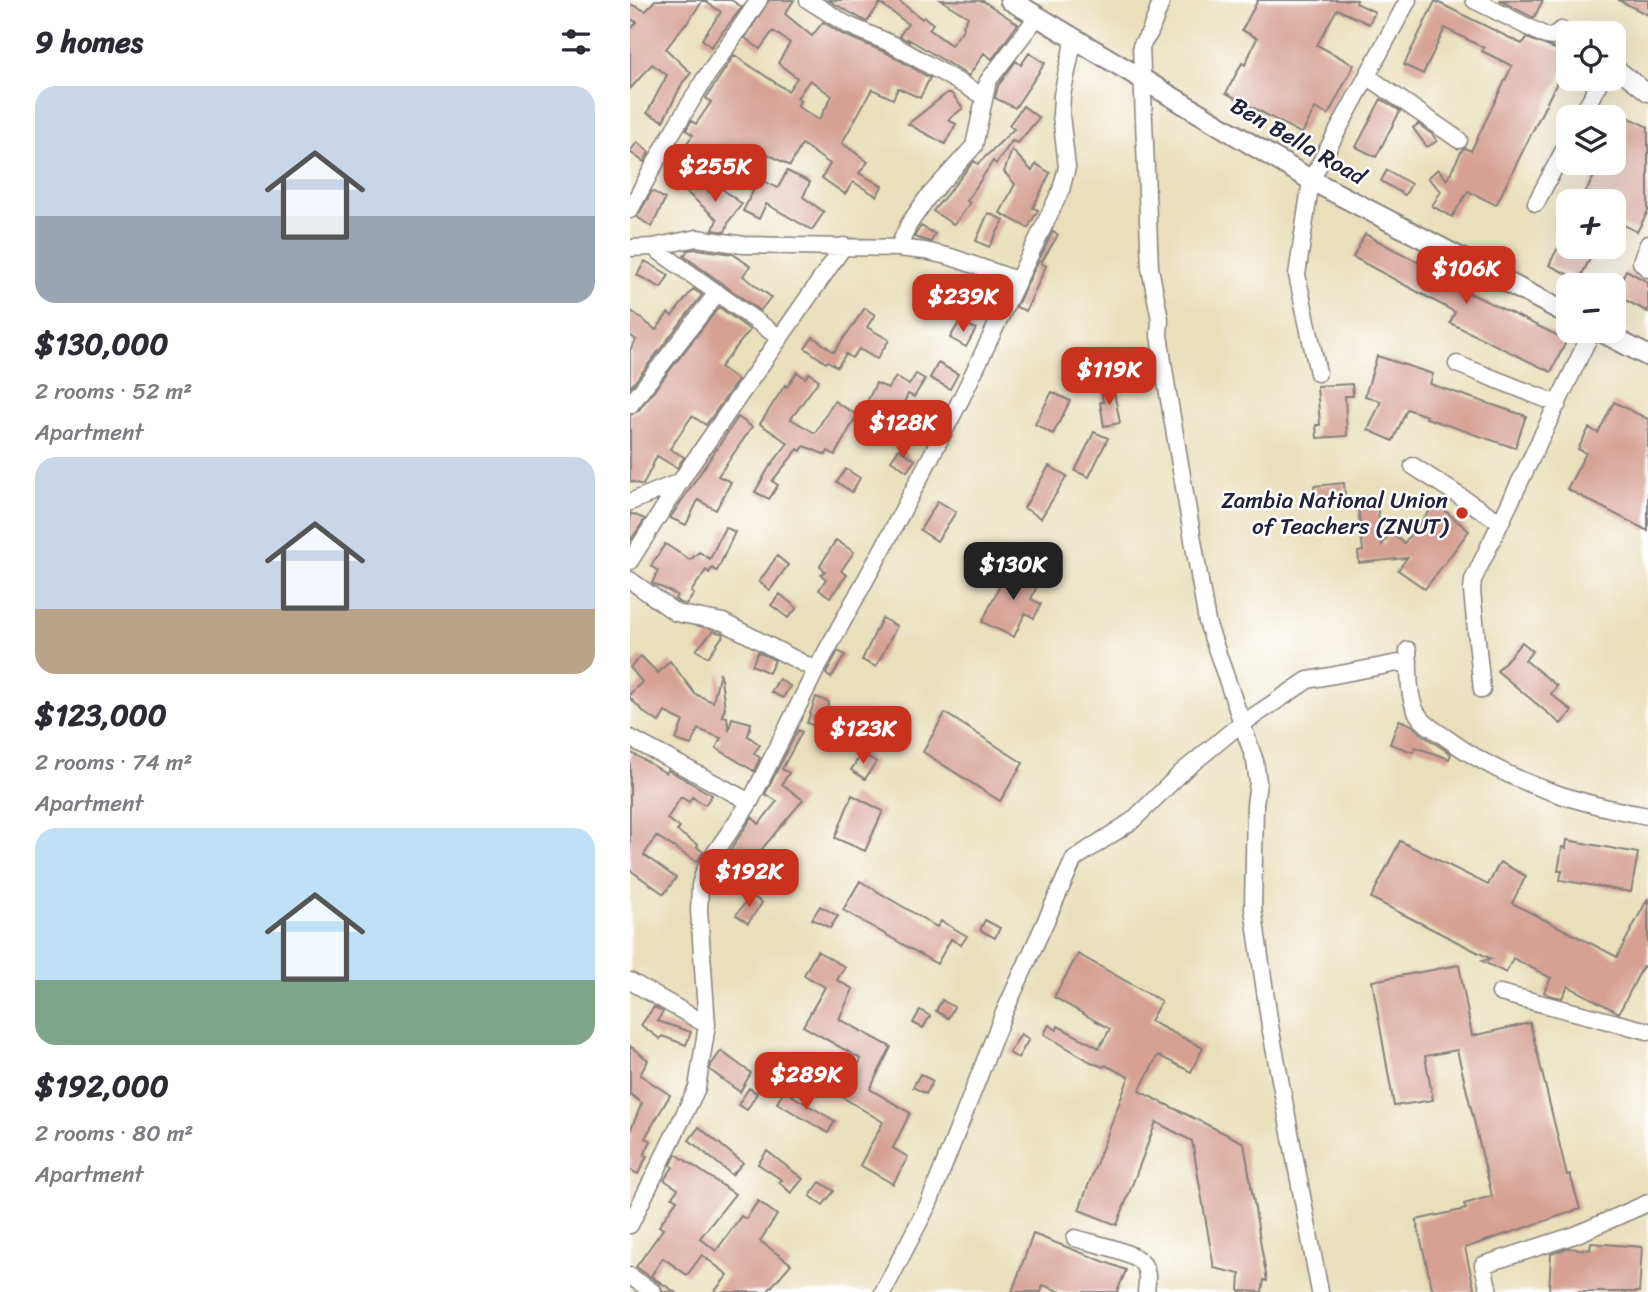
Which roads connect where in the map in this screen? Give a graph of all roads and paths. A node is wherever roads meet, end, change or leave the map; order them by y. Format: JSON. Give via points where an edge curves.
{"nodes":[{"id":1,"x":759,"y":0,"type":"edge"},
{"id":2,"x":808,"y":0,"type":"edge"},
{"id":3,"x":1010,"y":0,"type":"edge"},
{"id":4,"x":1162,"y":0,"type":"edge"},
{"id":5,"x":1408,"y":0,"type":"edge"},
{"id":6,"x":1474,"y":0,"type":"edge"},
{"id":7,"x":1037,"y":17,"type":"junction"},
{"id":8,"x":1556,"y":33,"type":"edge"},
{"id":9,"x":1074,"y":38,"type":"junction"},
{"id":10,"x":1367,"y":76,"type":"junction"},
{"id":11,"x":1626,"y":76,"type":"edge"},
{"id":12,"x":1141,"y":77,"type":"junction"},
{"id":13,"x":1648,"y":93,"type":"edge"},
{"id":14,"x":983,"y":96,"type":"junction"},
{"id":15,"x":1459,"y":140,"type":"dead end"},
{"id":16,"x":1556,"y":165,"type":"edge"},
{"id":17,"x":1311,"y":180,"type":"junction"},
{"id":18,"x":1536,"y":203,"type":"dead end"},
{"id":19,"x":630,"y":210,"type":"edge"},
{"id":20,"x":1648,"y":244,"type":"edge"},
{"id":21,"x":844,"y":246,"type":"junction"},
{"id":22,"x":653,"y":247,"type":"junction"},
{"id":23,"x":630,"y":248,"type":"edge"},
{"id":24,"x":898,"y":248,"type":"junction"},
{"id":25,"x":1648,"y":269,"type":"edge"},
{"id":26,"x":1017,"y":280,"type":"junction"},
{"id":27,"x":717,"y":293,"type":"junction"},
{"id":28,"x":1556,"y":308,"type":"edge"},
{"id":29,"x":780,"y":338,"type":"junction"},
{"id":30,"x":1586,"y":343,"type":"edge"},
{"id":31,"x":1623,"y":343,"type":"edge"},
{"id":32,"x":1648,"y":356,"type":"edge"},
{"id":33,"x":1457,"y":364,"type":"dead end"},
{"id":34,"x":1318,"y":373,"type":"dead end"},
{"id":35,"x":1558,"y":404,"type":"junction"},
{"id":36,"x":630,"y":405,"type":"edge"},
{"id":37,"x":1413,"y":466,"type":"dead end"},
{"id":38,"x":680,"y":481,"type":"junction"},
{"id":39,"x":630,"y":502,"type":"edge"},
{"id":40,"x":1500,"y":522,"type":"junction"},
{"id":41,"x":630,"y":561,"type":"edge"},
{"id":42,"x":630,"y":580,"type":"edge"},
{"id":43,"x":816,"y":670,"type":"junction"},
{"id":44,"x":1482,"y":690,"type":"dead end"},
{"id":45,"x":1242,"y":723,"type":"junction"},
{"id":46,"x":630,"y":738,"type":"edge"},
{"id":47,"x":750,"y":802,"type":"junction"},
{"id":48,"x":1648,"y":816,"type":"edge"},
{"id":49,"x":630,"y":981,"type":"edge"},
{"id":50,"x":1500,"y":993,"type":"dead end"},
{"id":51,"x":707,"y":1026,"type":"junction"},
{"id":52,"x":1648,"y":1031,"type":"edge"},
{"id":53,"x":1648,"y":1203,"type":"edge"},
{"id":54,"x":630,"y":1225,"type":"edge"},
{"id":55,"x":1075,"y":1238,"type":"dead end"},
{"id":56,"x":630,"y":1276,"type":"edge"},
{"id":57,"x":653,"y":1292,"type":"edge"},
{"id":58,"x":883,"y":1292,"type":"edge"},
{"id":59,"x":1146,"y":1292,"type":"edge"},
{"id":60,"x":1320,"y":1292,"type":"edge"},
{"id":61,"x":1489,"y":1292,"type":"edge"}],
"edges":[{"from":1,"to":19,"type":"street","via":[[704,80]]},
{"from":2,"to":14,"type":"street"},
{"from":3,"to":7,"type":"main road","name":"Ben Bella Road"},
{"from":4,"to":12,"type":"street","via":[[1141,46]]},
{"from":5,"to":10,"type":"street"},
{"from":6,"to":8,"type":"street","via":[[1546,36]]},
{"from":7,"to":9,"type":"main road","name":"Ben Bella Road"},
{"from":7,"to":14,"type":"street","via":[[988,81]]},
{"from":9,"to":12,"type":"main road","name":"Ben Bella Road"},
{"from":9,"to":26,"type":"street","via":[[1061,105],[1067,167],[1061,190]]},
{"from":10,"to":15,"type":"street"},
{"from":10,"to":17,"type":"street"},
{"from":11,"to":13,"type":"street"},
{"from":12,"to":17,"type":"main road","name":"Ben Bella Road"},
{"from":12,"to":45,"type":"street","via":[[1150,268],[1160,319],[1158,335],[1207,622]]},
{"from":14,"to":24,"type":"street","via":[[974,146],[927,198]]},
{"from":16,"to":18,"type":"street"},
{"from":17,"to":28,"type":"main road","name":"Ben Bella Road"},
{"from":17,"to":34,"type":"street","via":[[1297,275]]},
{"from":20,"to":25,"type":"street","via":[[1641,262]]},
{"from":21,"to":22,"type":"street","via":[[744,245],[697,238]]},
{"from":21,"to":24,"type":"street"},
{"from":21,"to":29,"type":"street"},
{"from":22,"to":23,"type":"street"},
{"from":22,"to":27,"type":"street"},
{"from":24,"to":26,"type":"street","via":[[951,257]]},
{"from":26,"to":43,"type":"street","via":[[961,399]]},
{"from":27,"to":29,"type":"street"},
{"from":27,"to":36,"type":"street"},
{"from":29,"to":38,"type":"street"},
{"from":30,"to":35,"type":"street"},
{"from":31,"to":32,"type":"main road"},
{"from":33,"to":35,"type":"street"},
{"from":35,"to":40,"type":"street"},
{"from":37,"to":40,"type":"street"},
{"from":38,"to":39,"type":"street"},
{"from":38,"to":41,"type":"street"},
{"from":40,"to":44,"type":"street","via":[[1472,591]]},
{"from":42,"to":43,"type":"street","via":[[676,613],[723,622]]},
{"from":43,"to":47,"type":"street"},
{"from":45,"to":48,"type":"street","via":[[1308,680],[1409,655],[1417,714],[1455,745],[1487,765],[1552,793]]},
{"from":45,"to":58,"type":"street","via":[[1132,821],[1074,859],[1003,1015],[929,1203]]},
{"from":45,"to":60,"type":"street","via":[[1258,782],[1253,908],[1270,1026]]},
{"from":46,"to":47,"type":"street"},
{"from":47,"to":51,"type":"street","via":[[710,860],[700,886]]},
{"from":49,"to":51,"type":"street"},
{"from":50,"to":52,"type":"street"},
{"from":51,"to":54,"type":"street","via":[[697,1088]]},
{"from":53,"to":61,"type":"street","via":[[1575,1235],[1483,1265]]},
{"from":55,"to":59,"type":"street","via":[[1134,1256],[1143,1264]]},
{"from":56,"to":57,"type":"street"}]}
